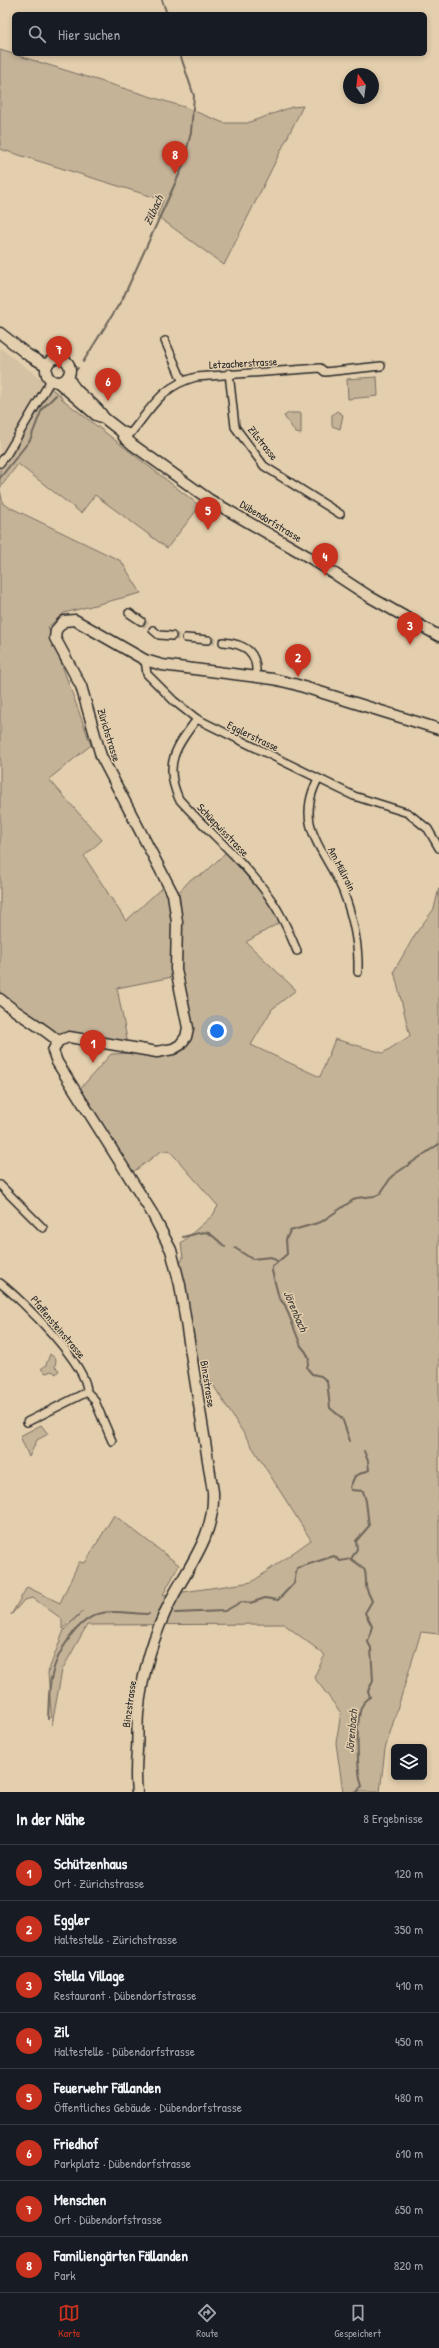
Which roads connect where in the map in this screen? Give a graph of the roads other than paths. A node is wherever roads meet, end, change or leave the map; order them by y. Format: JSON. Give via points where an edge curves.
{"nodes":[{"id":1,"x":0,"y":334,"type":"edge"},
{"id":2,"x":165,"y":341,"type":"dead end"},
{"id":3,"x":47,"y":366,"type":"junction"},
{"id":4,"x":381,"y":366,"type":"dead end"},
{"id":5,"x":229,"y":374,"type":"junction"},
{"id":6,"x":68,"y":376,"type":"junction"},
{"id":7,"x":182,"y":380,"type":"junction"},
{"id":8,"x":54,"y":381,"type":"junction"},
{"id":9,"x":104,"y":418,"type":"junction"},
{"id":10,"x":126,"y":433,"type":"junction"},
{"id":11,"x":0,"y":463,"type":"edge"},
{"id":12,"x":340,"y":514,"type":"dead end"},
{"id":13,"x":130,"y":613,"type":"dead end"},
{"id":14,"x":141,"y":621,"type":"tunnel mouth"},
{"id":15,"x":153,"y":630,"type":"tunnel mouth"},
{"id":16,"x":172,"y":636,"type":"tunnel mouth"},
{"id":17,"x":439,"y":636,"type":"edge"},
{"id":18,"x":186,"y":638,"type":"tunnel mouth"},
{"id":19,"x":208,"y":640,"type":"tunnel mouth"},
{"id":20,"x":223,"y":642,"type":"tunnel mouth"},
{"id":21,"x":145,"y":660,"type":"junction"},
{"id":22,"x":256,"y":677,"type":"junction"},
{"id":23,"x":197,"y":719,"type":"junction"},
{"id":24,"x":439,"y":729,"type":"edge"},
{"id":25,"x":318,"y":779,"type":"junction"},
{"id":26,"x":439,"y":848,"type":"edge"},
{"id":27,"x":297,"y":950,"type":"dead end"},
{"id":28,"x":358,"y":972,"type":"dead end"},
{"id":29,"x":0,"y":999,"type":"edge"},
{"id":30,"x":58,"y":1041,"type":"junction"},
{"id":31,"x":0,"y":1185,"type":"edge"},
{"id":32,"x":43,"y":1228,"type":"dead end"},
{"id":33,"x":0,"y":1283,"type":"edge"},
{"id":34,"x":87,"y":1392,"type":"junction"},
{"id":35,"x":27,"y":1422,"type":"dead end"},
{"id":36,"x":112,"y":1441,"type":"dead end"},
{"id":37,"x":137,"y":1751,"type":"junction"},
{"id":38,"x":138,"y":1792,"type":"edge"},
{"id":39,"x":143,"y":1792,"type":"edge"}],
"edges":[{"from":1,"to":3,"type":"main road"},
{"from":2,"to":7,"type":"street"},
{"from":3,"to":6,"type":"main road","name":"Dübendorfstrasse","via":[[54,360],[63,360],[69,367]]},
{"from":3,"to":8,"type":"main road","via":[[46,374]]},
{"from":4,"to":5,"type":"street","name":"Letzacherstrasse","via":[[325,372],[320,368]]},
{"from":5,"to":7,"type":"street","name":"Letzacherstrasse"},
{"from":5,"to":12,"type":"street","name":"Zilstrasse","via":[[235,427],[264,466]]},
{"from":6,"to":8,"type":"main road"},
{"from":6,"to":9,"type":"main road","name":"Dübendorfstrasse","via":[[74,388],[100,410]]},
{"from":7,"to":10,"type":"street","name":"Letzacherstrasse","via":[[160,397]]},
{"from":8,"to":9,"type":"main road","name":"Dübendorfstrasse","via":[[86,408]]},
{"from":8,"to":11,"type":"street"},
{"from":9,"to":10,"type":"main road","name":"Dübendorfstrasse"},
{"from":10,"to":17,"type":"main road","name":"Dübendorfstrasse","via":[[210,500]]},
{"from":13,"to":14,"type":"street"},
{"from":15,"to":16,"type":"street","via":[[159,635]]},
{"from":18,"to":19,"type":"street"},
{"from":20,"to":22,"type":"street","via":[[237,643],[250,652],[256,662]]},
{"from":21,"to":22,"type":"main road","name":"Zürichstrasse","via":[[166,666]]},
{"from":21,"to":23,"type":"street","name":"Egglerstrasse","via":[[147,674],[174,701]]},
{"from":21,"to":30,"type":"main road","name":"Zürichstrasse","via":[[75,620],[64,621],[56,630],[55,638],[58,645],[81,686],[104,764],[173,894],[177,922],[176,970],[187,1017],[187,1033],[178,1047],[157,1052],[76,1038],[66,1037]]},
{"from":22,"to":24,"type":"main road","name":"Zürichstrasse","via":[[313,688]]},
{"from":23,"to":25,"type":"street","name":"Egglerstrasse"},
{"from":23,"to":27,"type":"street","name":"Schüepwisstrasse","via":[[179,743],[171,769],[179,799],[272,900]]},
{"from":25,"to":26,"type":"street","name":"Egglerstrasse","via":[[416,818],[428,829]]},
{"from":25,"to":28,"type":"street","name":"Am Mülirain","via":[[308,808],[310,830],[350,910],[358,946]]},
{"from":29,"to":30,"type":"main road"},
{"from":30,"to":37,"type":"main road","name":"Binzstrasse","via":[[53,1051],[56,1062],[152,1213],[171,1250],[180,1285],[213,1492],[213,1513],[204,1543],[172,1598],[152,1649],[140,1701]]},
{"from":31,"to":32,"type":"street"},
{"from":33,"to":34,"type":"street","name":"Pfaffensteinstrasse","via":[[31,1310],[72,1359],[84,1377]]},
{"from":34,"to":35,"type":"street"},
{"from":34,"to":36,"type":"street","name":"Pfaffensteinstrasse","via":[[94,1399]]},
{"from":37,"to":38,"type":"main road","name":"Binzstrasse","via":[[134,1760]]},
{"from":37,"to":39,"type":"main road","name":"Binzstrasse"}]}
